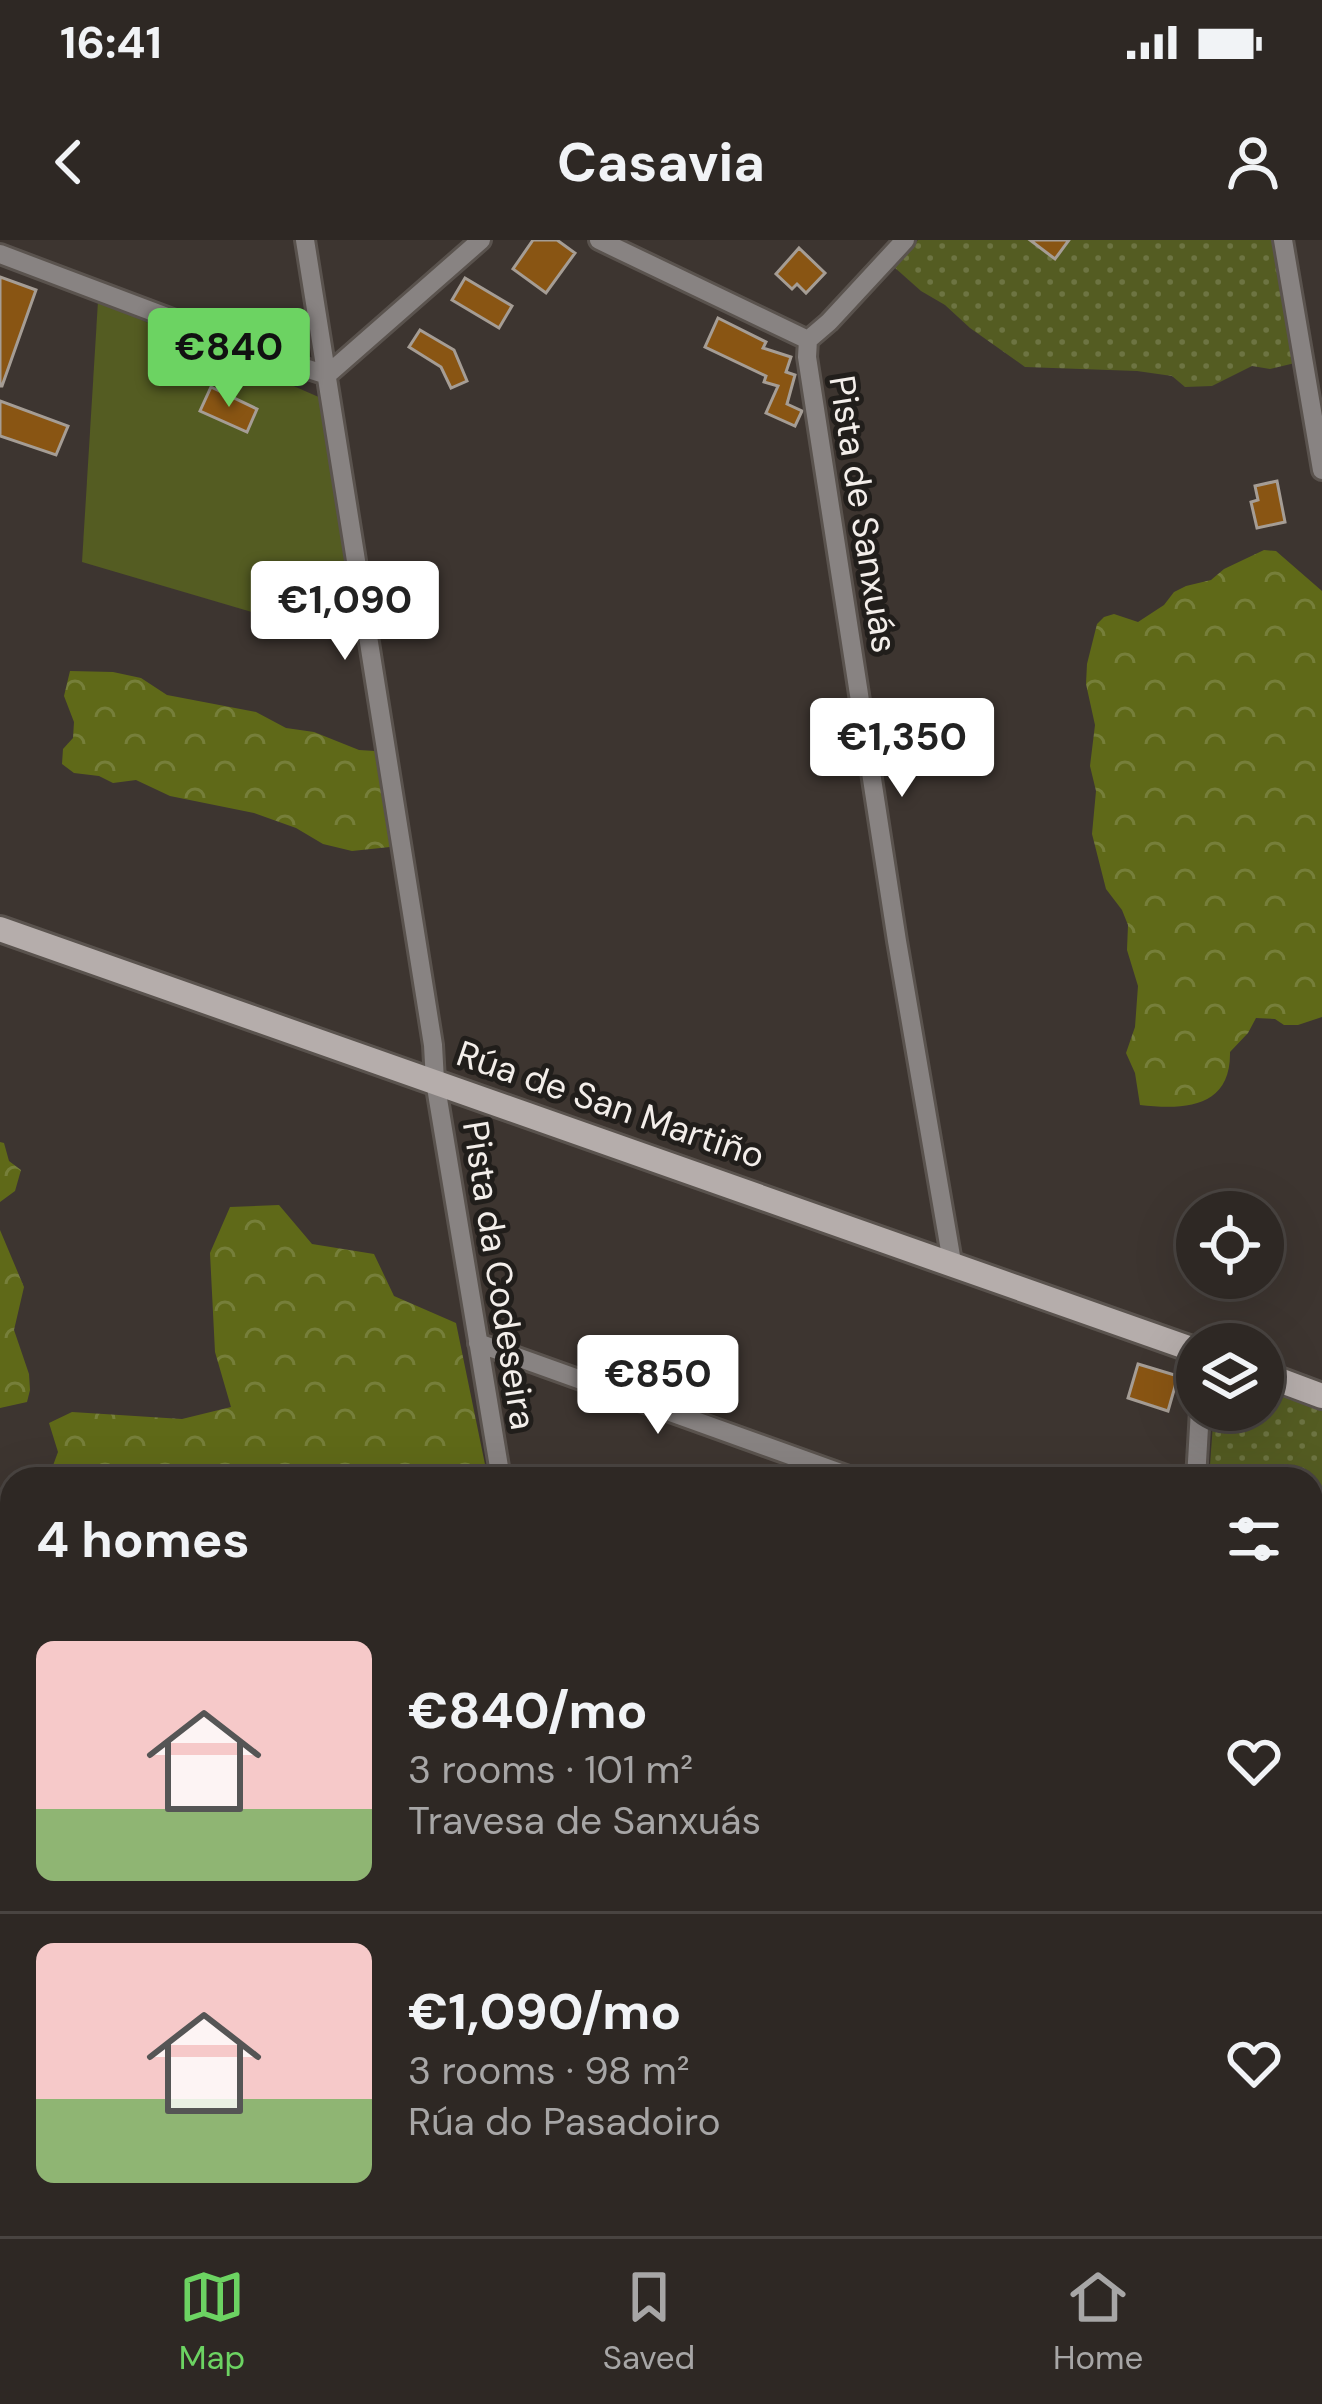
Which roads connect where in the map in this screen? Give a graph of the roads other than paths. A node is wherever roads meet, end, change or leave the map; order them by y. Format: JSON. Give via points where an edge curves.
{"nodes":[{"id":1,"x":305,"y":240,"type":"edge"},
{"id":2,"x":481,"y":240,"type":"edge"},
{"id":3,"x":599,"y":240,"type":"edge"},
{"id":4,"x":905,"y":240,"type":"edge"},
{"id":5,"x":1283,"y":240,"type":"edge"},
{"id":6,"x":0,"y":254,"type":"edge"},
{"id":7,"x":808,"y":340,"type":"junction"},
{"id":8,"x":327,"y":375,"type":"junction"},
{"id":9,"x":1322,"y":470,"type":"edge"},
{"id":10,"x":0,"y":929,"type":"edge"},
{"id":11,"x":435,"y":1081,"type":"junction"},
{"id":12,"x":952,"y":1262,"type":"junction"},
{"id":13,"x":478,"y":1343,"type":"junction"},
{"id":14,"x":1176,"y":1343,"type":"edge"},
{"id":15,"x":1284,"y":1382,"type":"edge"},
{"id":16,"x":1322,"y":1396,"type":"edge"},
{"id":17,"x":1199,"y":1431,"type":"edge"},
{"id":18,"x":499,"y":1467,"type":"edge"},
{"id":19,"x":824,"y":1467,"type":"edge"},
{"id":20,"x":1197,"y":1467,"type":"edge"}],
"edges":[{"from":1,"to":8,"type":"street","name":"Pista da Codeseira"},
{"from":2,"to":8,"type":"street"},
{"from":3,"to":7,"type":"street"},
{"from":4,"to":7,"type":"street","name":"Pista de Sanxuás"},
{"from":5,"to":9,"type":"street"},
{"from":6,"to":8,"type":"street"},
{"from":7,"to":12,"type":"street","name":"Pista de Sanxuás"},
{"from":8,"to":11,"type":"street","name":"Pista da Codeseira"},
{"from":10,"to":11,"type":"street","name":"Rúa de San Martiño"},
{"from":11,"to":12,"type":"street","name":"Rúa de San Martiño"},
{"from":11,"to":13,"type":"street","name":"Pista da Codeseira"},
{"from":12,"to":14,"type":"street","name":"Rúa de San Martiño"},
{"from":13,"to":18,"type":"street","name":"Pista da Codeseira"},
{"from":13,"to":19,"type":"street"},
{"from":15,"to":16,"type":"street"},
{"from":17,"to":20,"type":"street"}]}
